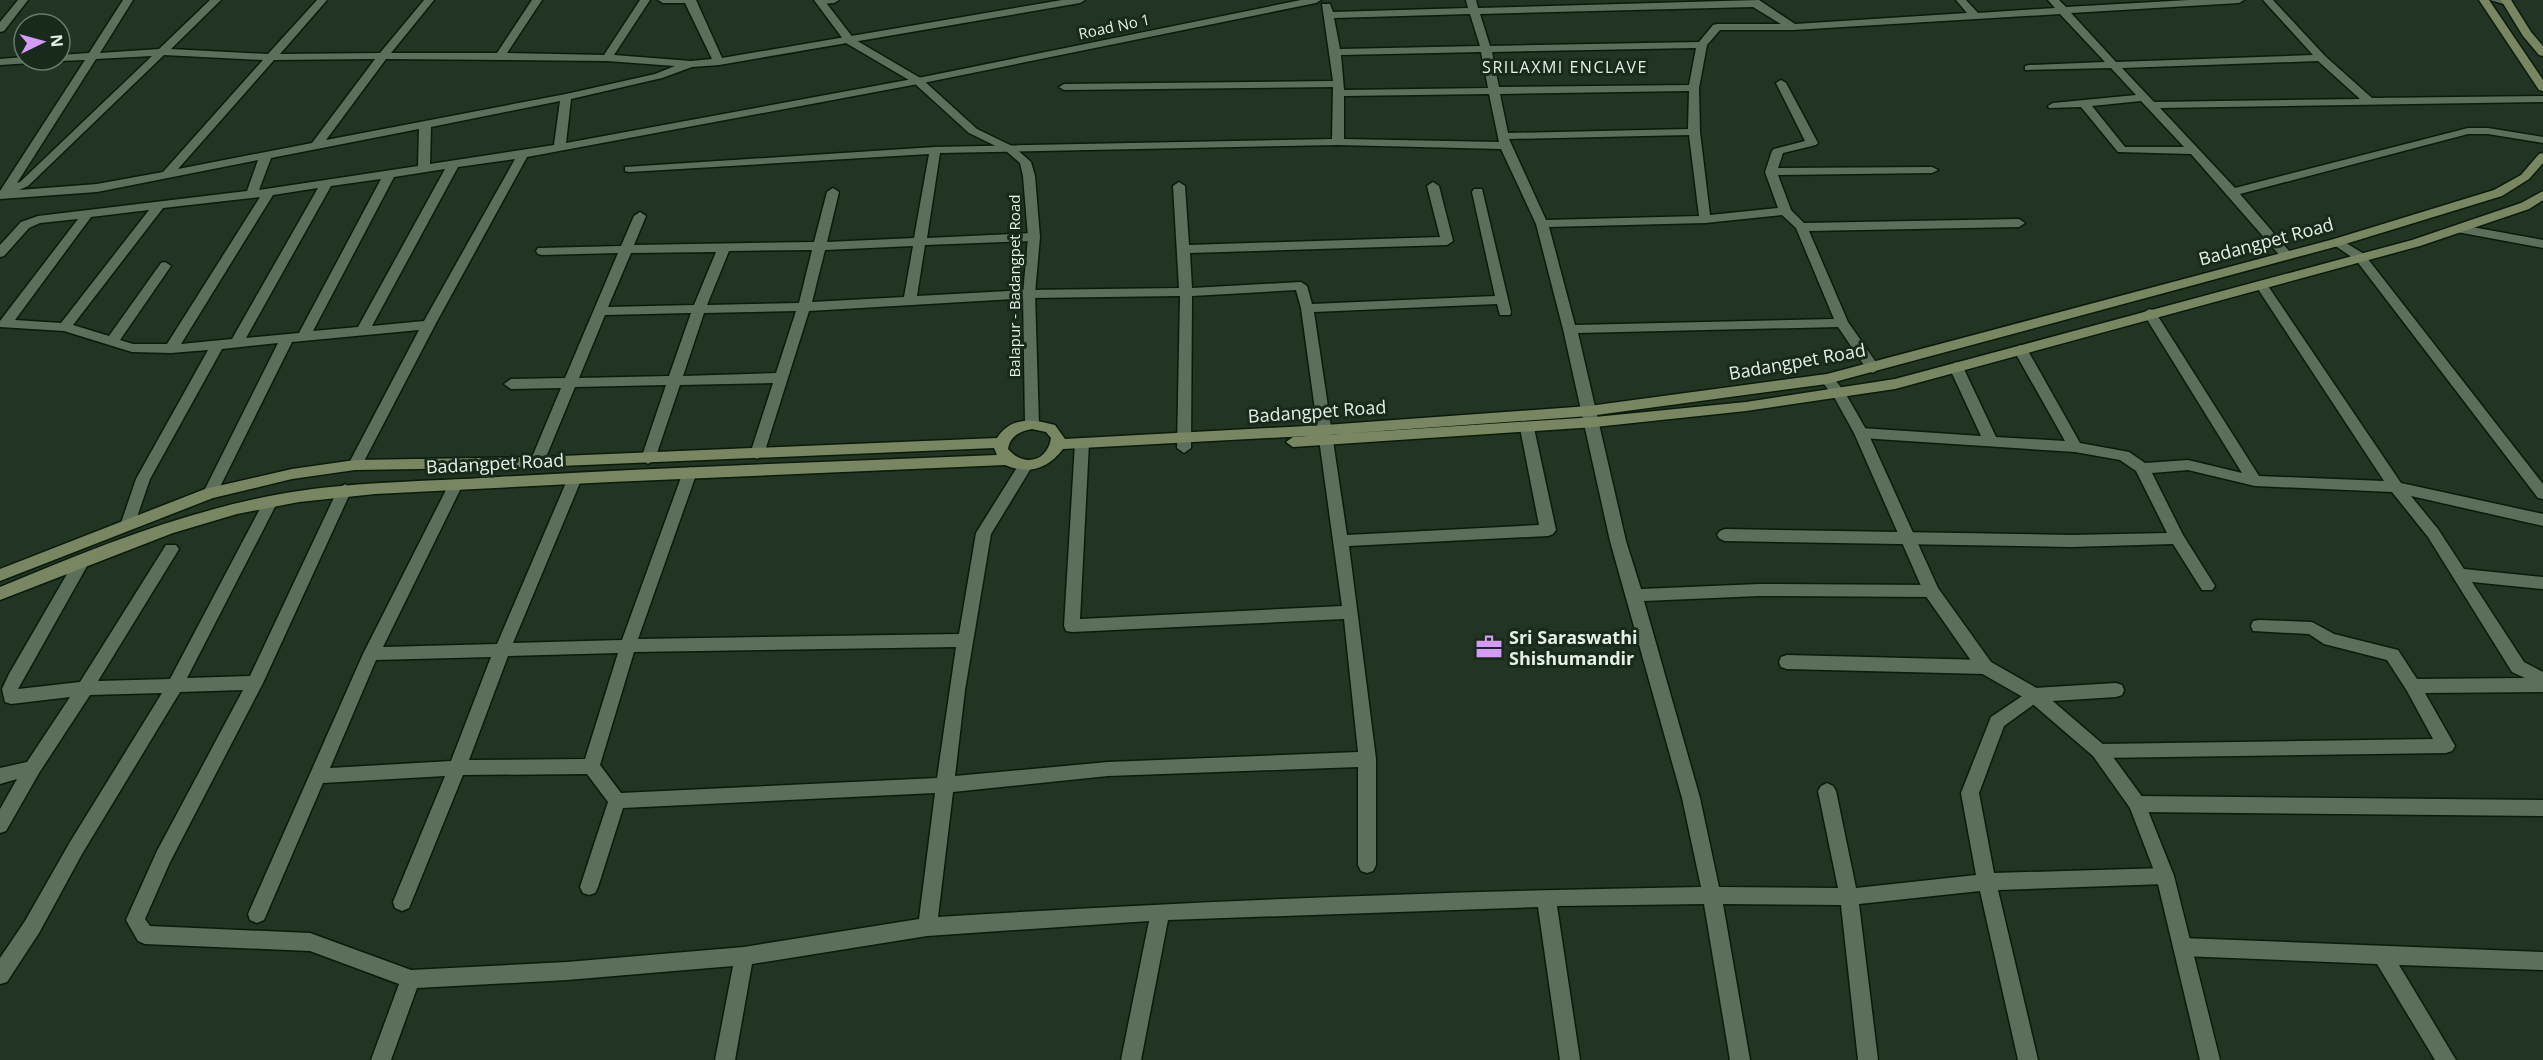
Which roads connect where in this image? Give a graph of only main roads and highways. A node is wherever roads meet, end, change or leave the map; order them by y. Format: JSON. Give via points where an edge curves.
{"nodes":[{"id":1,"x":2484,"y":0,"type":"edge"},
{"id":2,"x":2506,"y":1,"type":"edge"},
{"id":3,"x":2543,"y":53,"type":"edge"},
{"id":4,"x":2543,"y":88,"type":"edge"},
{"id":5,"x":2543,"y":156,"type":"edge"},
{"id":6,"x":2543,"y":195,"type":"edge"},
{"id":7,"x":1590,"y":417,"type":"junction"},
{"id":8,"x":1326,"y":435,"type":"junction"},
{"id":9,"x":1001,"y":443,"type":"junction"},
{"id":10,"x":1056,"y":449,"type":"junction"},
{"id":11,"x":1009,"y":460,"type":"junction"},
{"id":12,"x":0,"y":574,"type":"edge"},
{"id":13,"x":0,"y":594,"type":"edge"}],
"edges":[{"from":1,"to":4,"type":"main road"},
{"from":2,"to":3,"type":"main road"},
{"from":5,"to":7,"type":"main road","name":"Badangpet Road","via":[[2525,177],[2498,193],[2338,242],[1827,379]]},
{"from":6,"to":7,"type":"main road","name":"Badangpet Road","via":[[2525,206],[2461,229],[1895,384],[1839,394]]},
{"from":7,"to":8,"type":"main road","name":"Badangpet Road"},
{"from":7,"to":8,"type":"main road","name":"Badangpet Road","via":[[1527,428]]},
{"from":8,"to":10,"type":"main road","name":"Badangpet Road"},
{"from":9,"to":10,"type":"main road","via":[[1009,432],[1032,424],[1055,432]]},
{"from":9,"to":11,"type":"main road"},
{"from":9,"to":12,"type":"main road","name":"Badangpet Road","via":[[648,459],[355,465],[292,474],[210,493]]},
{"from":10,"to":11,"type":"main road","name":"Badangpet Road","via":[[1041,462],[1026,465]]},
{"from":11,"to":13,"type":"main road","name":"Badangpet Road","via":[[345,489],[271,501],[165,528]]}]}
